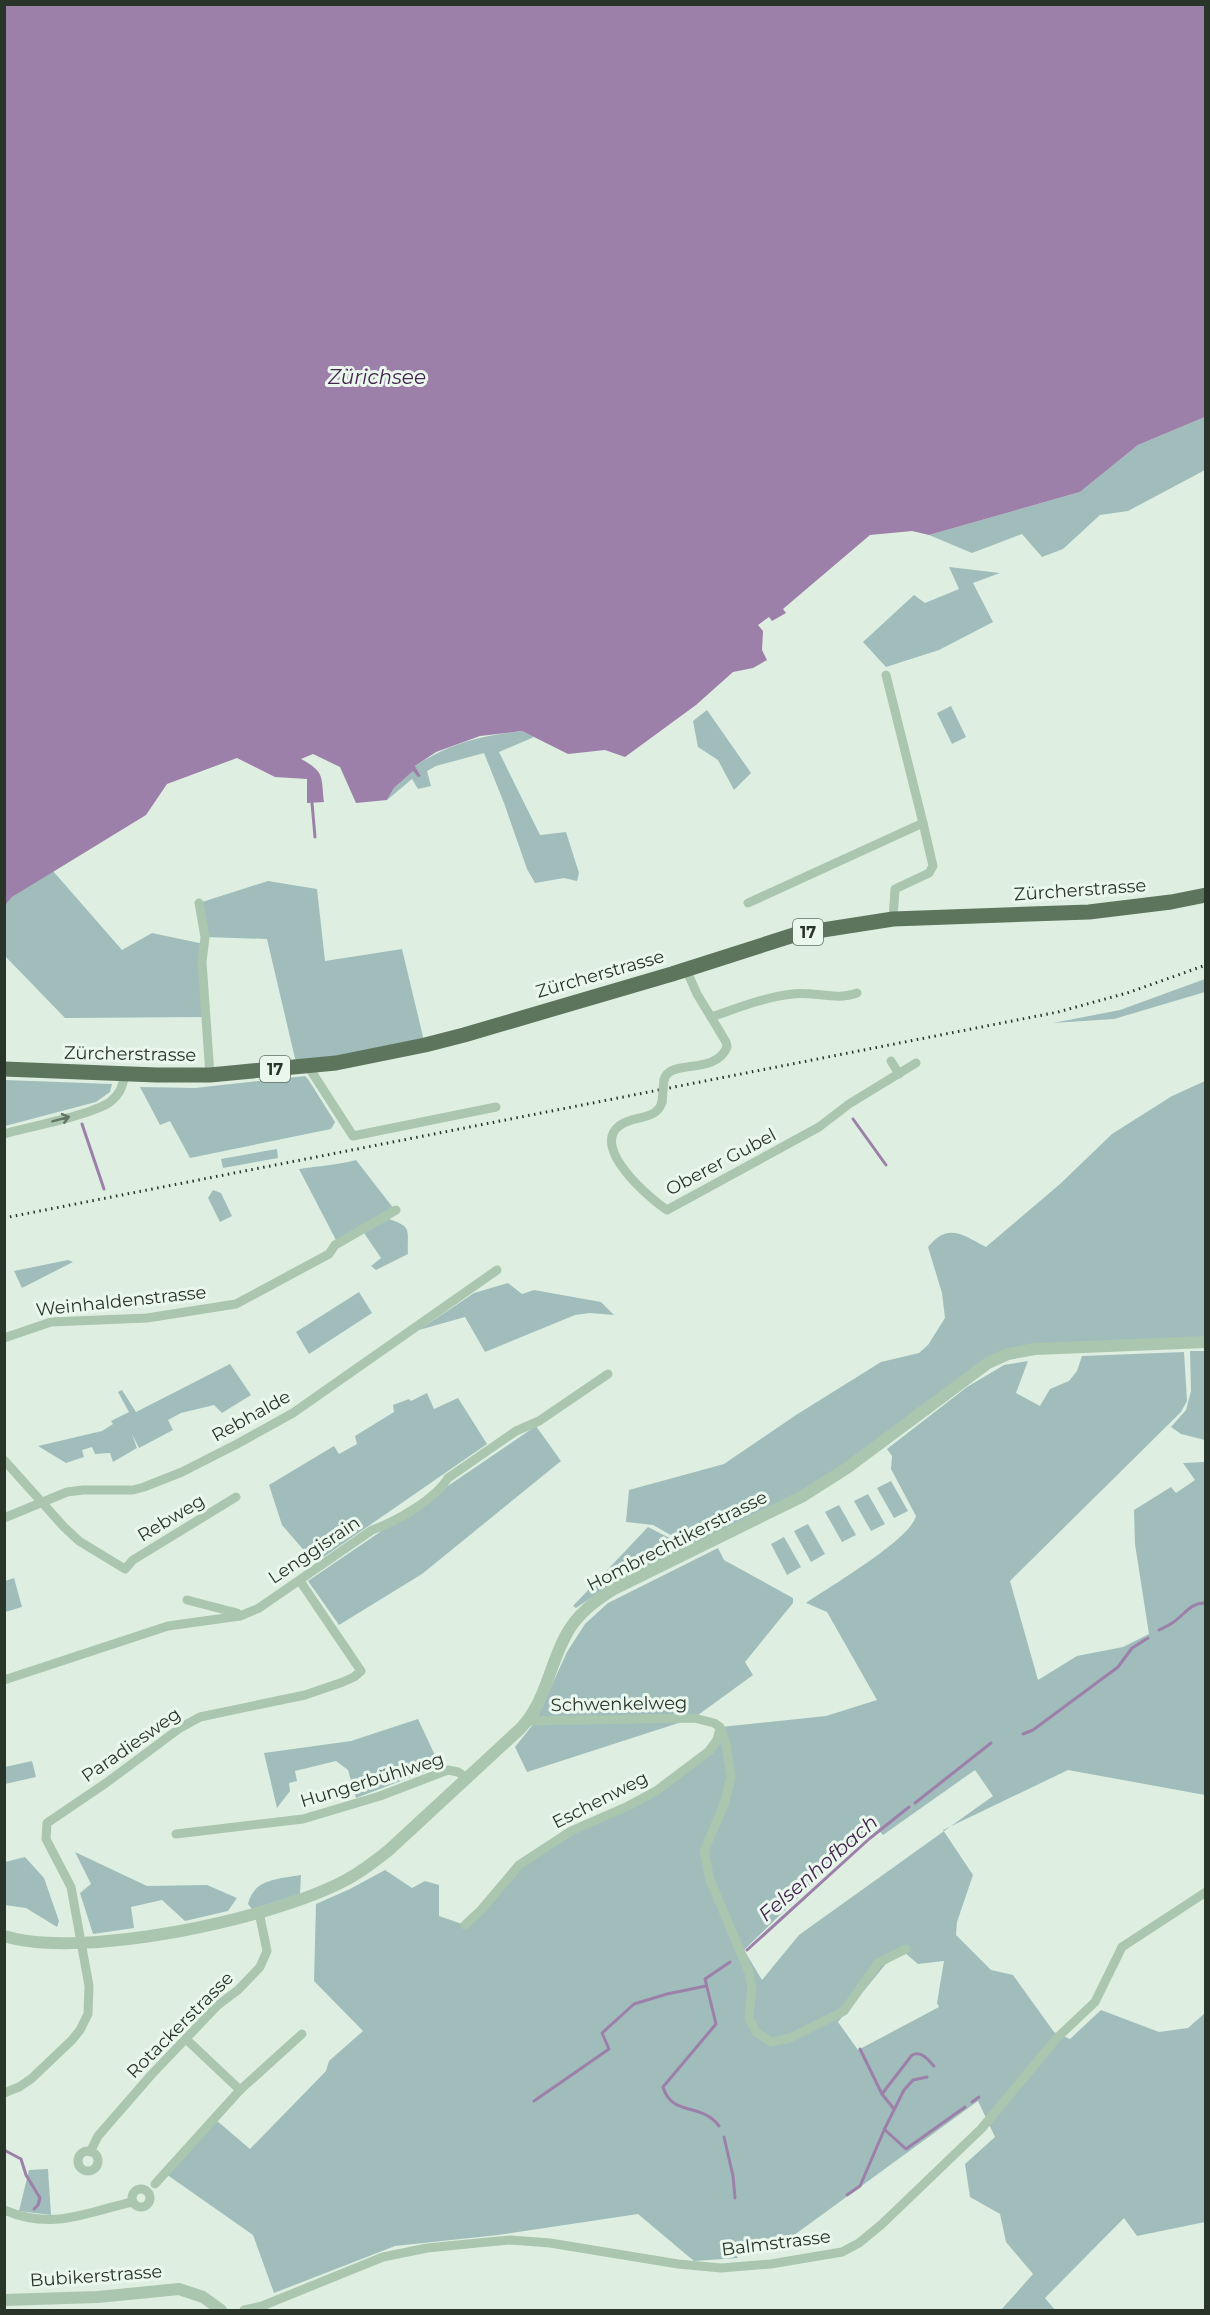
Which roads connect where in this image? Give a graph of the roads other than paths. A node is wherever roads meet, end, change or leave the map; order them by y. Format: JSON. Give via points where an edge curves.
{"nodes":[{"id":1,"x":886,"y":675,"type":"dead end"},
{"id":2,"x":923,"y":823,"type":"junction"},
{"id":3,"x":1206,"y":895,"type":"edge"},
{"id":4,"x":199,"y":903,"type":"dead end"},
{"id":5,"x":748,"y":903,"type":"dead end"},
{"id":6,"x":893,"y":919,"type":"junction"},
{"id":7,"x":686,"y":969,"type":"junction"},
{"id":8,"x":857,"y":993,"type":"dead end"},
{"id":9,"x":711,"y":1017,"type":"junction"},
{"id":10,"x":891,"y":1061,"type":"dead end"},
{"id":11,"x":916,"y":1063,"type":"dead end"},
{"id":12,"x":308,"y":1066,"type":"junction"},
{"id":13,"x":4,"y":1069,"type":"edge"},
{"id":14,"x":124,"y":1074,"type":"junction"},
{"id":15,"x":899,"y":1074,"type":"junction"},
{"id":16,"x":210,"y":1075,"type":"junction"},
{"id":17,"x":496,"y":1107,"type":"dead end"},
{"id":18,"x":4,"y":1134,"type":"edge"},
{"id":19,"x":396,"y":1210,"type":"dead end"},
{"id":20,"x":497,"y":1270,"type":"dead end"},
{"id":21,"x":4,"y":1338,"type":"edge"},
{"id":22,"x":1206,"y":1342,"type":"edge"},
{"id":23,"x":608,"y":1374,"type":"dead end"},
{"id":24,"x":4,"y":1460,"type":"edge"},
{"id":25,"x":237,"y":1497,"type":"dead end"},
{"id":26,"x":43,"y":1501,"type":"junction"},
{"id":27,"x":4,"y":1518,"type":"edge"},
{"id":28,"x":300,"y":1581,"type":"junction"},
{"id":29,"x":187,"y":1600,"type":"dead end"},
{"id":30,"x":240,"y":1616,"type":"junction"},
{"id":31,"x":4,"y":1680,"type":"edge"},
{"id":32,"x":527,"y":1721,"type":"junction"},
{"id":33,"x":720,"y":1727,"type":"junction"},
{"id":34,"x":467,"y":1778,"type":"junction"},
{"id":35,"x":176,"y":1834,"type":"dead end"},
{"id":36,"x":1206,"y":1892,"type":"edge"},
{"id":37,"x":259,"y":1912,"type":"junction"},
{"id":38,"x":465,"y":1925,"type":"dead end"},
{"id":39,"x":4,"y":1936,"type":"edge"},
{"id":40,"x":81,"y":1942,"type":"junction"},
{"id":41,"x":906,"y":1949,"type":"dead end"},
{"id":42,"x":302,"y":2034,"type":"dead end"},
{"id":43,"x":186,"y":2039,"type":"junction"},
{"id":44,"x":240,"y":2090,"type":"junction"},
{"id":45,"x":4,"y":2093,"type":"edge"},
{"id":46,"x":90,"y":2152,"type":"dead end"},
{"id":47,"x":155,"y":2184,"type":"dead end"},
{"id":48,"x":133,"y":2202,"type":"dead end"},
{"id":49,"x":4,"y":2210,"type":"edge"},
{"id":50,"x":4,"y":2300,"type":"edge"},
{"id":51,"x":221,"y":2310,"type":"edge"},
{"id":52,"x":244,"y":2310,"type":"edge"}],
"edges":[{"from":1,"to":2,"type":"street"},
{"from":2,"to":5,"type":"street"},
{"from":2,"to":6,"type":"street","via":[[933,866],[929,873],[895,889]]},
{"from":3,"to":6,"type":"main road","name":"Zürcherstrasse","number":"17","via":[[1089,912]]},
{"from":4,"to":16,"type":"street","via":[[205,937],[202,962]]},
{"from":6,"to":7,"type":"main road","name":"Zürcherstrasse","number":"17","via":[[797,934]]},
{"from":7,"to":9,"type":"street","name":"Oberer Gubel"},
{"from":7,"to":12,"type":"main road","name":"Zürcherstrasse","number":"17","via":[[424,1046]]},
{"from":8,"to":9,"type":"street","via":[[846,997],[786,994]]},
{"from":9,"to":15,"type":"street","name":"Oberer Gubel","bridge":true,"via":[[727,1047],[724,1053],[700,1067],[672,1070],[665,1076],[660,1108],[625,1122],[612,1135],[618,1162],[654,1201],[668,1210],[819,1127]]},
{"from":10,"to":15,"type":"street"},
{"from":11,"to":15,"type":"street","name":"Oberer Gubel"},
{"from":12,"to":16,"type":"main road","name":"Zürcherstrasse","number":"17"},
{"from":12,"to":17,"type":"street","via":[[352,1136]]},
{"from":13,"to":14,"type":"main road","name":"Zürcherstrasse","number":"17"},
{"from":14,"to":16,"type":"main road","name":"Zürcherstrasse","number":"17"},
{"from":18,"to":14,"type":"street","one_way":true,"via":[[103,1106],[118,1094]]},
{"from":19,"to":21,"type":"street","name":"Weinhaldenstrasse","via":[[335,1245],[330,1254],[236,1304],[147,1318],[51,1322]]},
{"from":20,"to":26,"type":"street","name":"Rebhalde","via":[[293,1413],[182,1472],[133,1490],[83,1490]]},
{"from":22,"to":32,"type":"street","name":"Hombrechtikerstrasse","via":[[1035,1349],[988,1363],[803,1496],[596,1600],[567,1632],[539,1704]]},
{"from":23,"to":28,"type":"street","name":"Lenggisrain","via":[[539,1421],[516,1431],[448,1478],[440,1489],[388,1525],[372,1530]]},
{"from":24,"to":26,"type":"street"},
{"from":25,"to":26,"type":"street","name":"Rebweg","via":[[133,1560],[125,1569],[79,1541]]},
{"from":26,"to":27,"type":"street","name":"Rebhalde"},
{"from":28,"to":30,"type":"street","name":"Lenggisrain"},
{"from":28,"to":40,"type":"street","name":"Paradiesweg","via":[[361,1671],[343,1682],[305,1695],[200,1717],[50,1819],[45,1827],[46,1839],[71,1887]]},
{"from":29,"to":30,"type":"street"},
{"from":30,"to":31,"type":"street","name":"Lenggisrain","via":[[168,1626]]},
{"from":32,"to":33,"type":"street","name":"Schwenkelweg","via":[[694,1718]]},
{"from":32,"to":34,"type":"street","name":"Hombrechtikerstrasse"},
{"from":33,"to":38,"type":"street","name":"Eschenweg","via":[[709,1751],[656,1791],[571,1831],[519,1865]]},
{"from":33,"to":41,"type":"street","via":[[731,1777],[704,1851],[710,1880],[748,1972],[752,1989],[749,2018],[756,2031],[771,2042],[781,2040],[844,2012],[878,1963]]},
{"from":34,"to":35,"type":"street","name":"Hungerbühlweg","via":[[448,1770],[303,1819]]},
{"from":34,"to":37,"type":"street","name":"Hombrechtikerstrasse","via":[[368,1867],[317,1893]]},
{"from":36,"to":52,"type":"street","name":"Balmstrasse","via":[[1122,1947],[1095,2002],[1057,2038],[981,2129],[882,2224],[842,2252],[721,2268],[560,2244],[488,2242],[383,2257]]},
{"from":37,"to":40,"type":"street","name":"Hombrechtikerstrasse","via":[[175,1930]]},
{"from":37,"to":43,"type":"street","name":"Rotackerstrasse","via":[[267,1951],[264,1960]]},
{"from":39,"to":40,"type":"street","name":"Hombrechtikerstrasse","via":[[33,1942]]},
{"from":40,"to":45,"type":"street","name":"Paradiesweg","via":[[90,1996],[85,2022],[31,2079]]},
{"from":42,"to":44,"type":"street"},
{"from":43,"to":44,"type":"street"},
{"from":43,"to":46,"type":"street","name":"Rotackerstrasse","via":[[98,2136]]},
{"from":44,"to":47,"type":"street"},
{"from":48,"to":49,"type":"street","via":[[61,2219],[39,2219]]},
{"from":50,"to":51,"type":"street","name":"Bubikerstrasse","via":[[179,2289],[203,2297]]}]}
